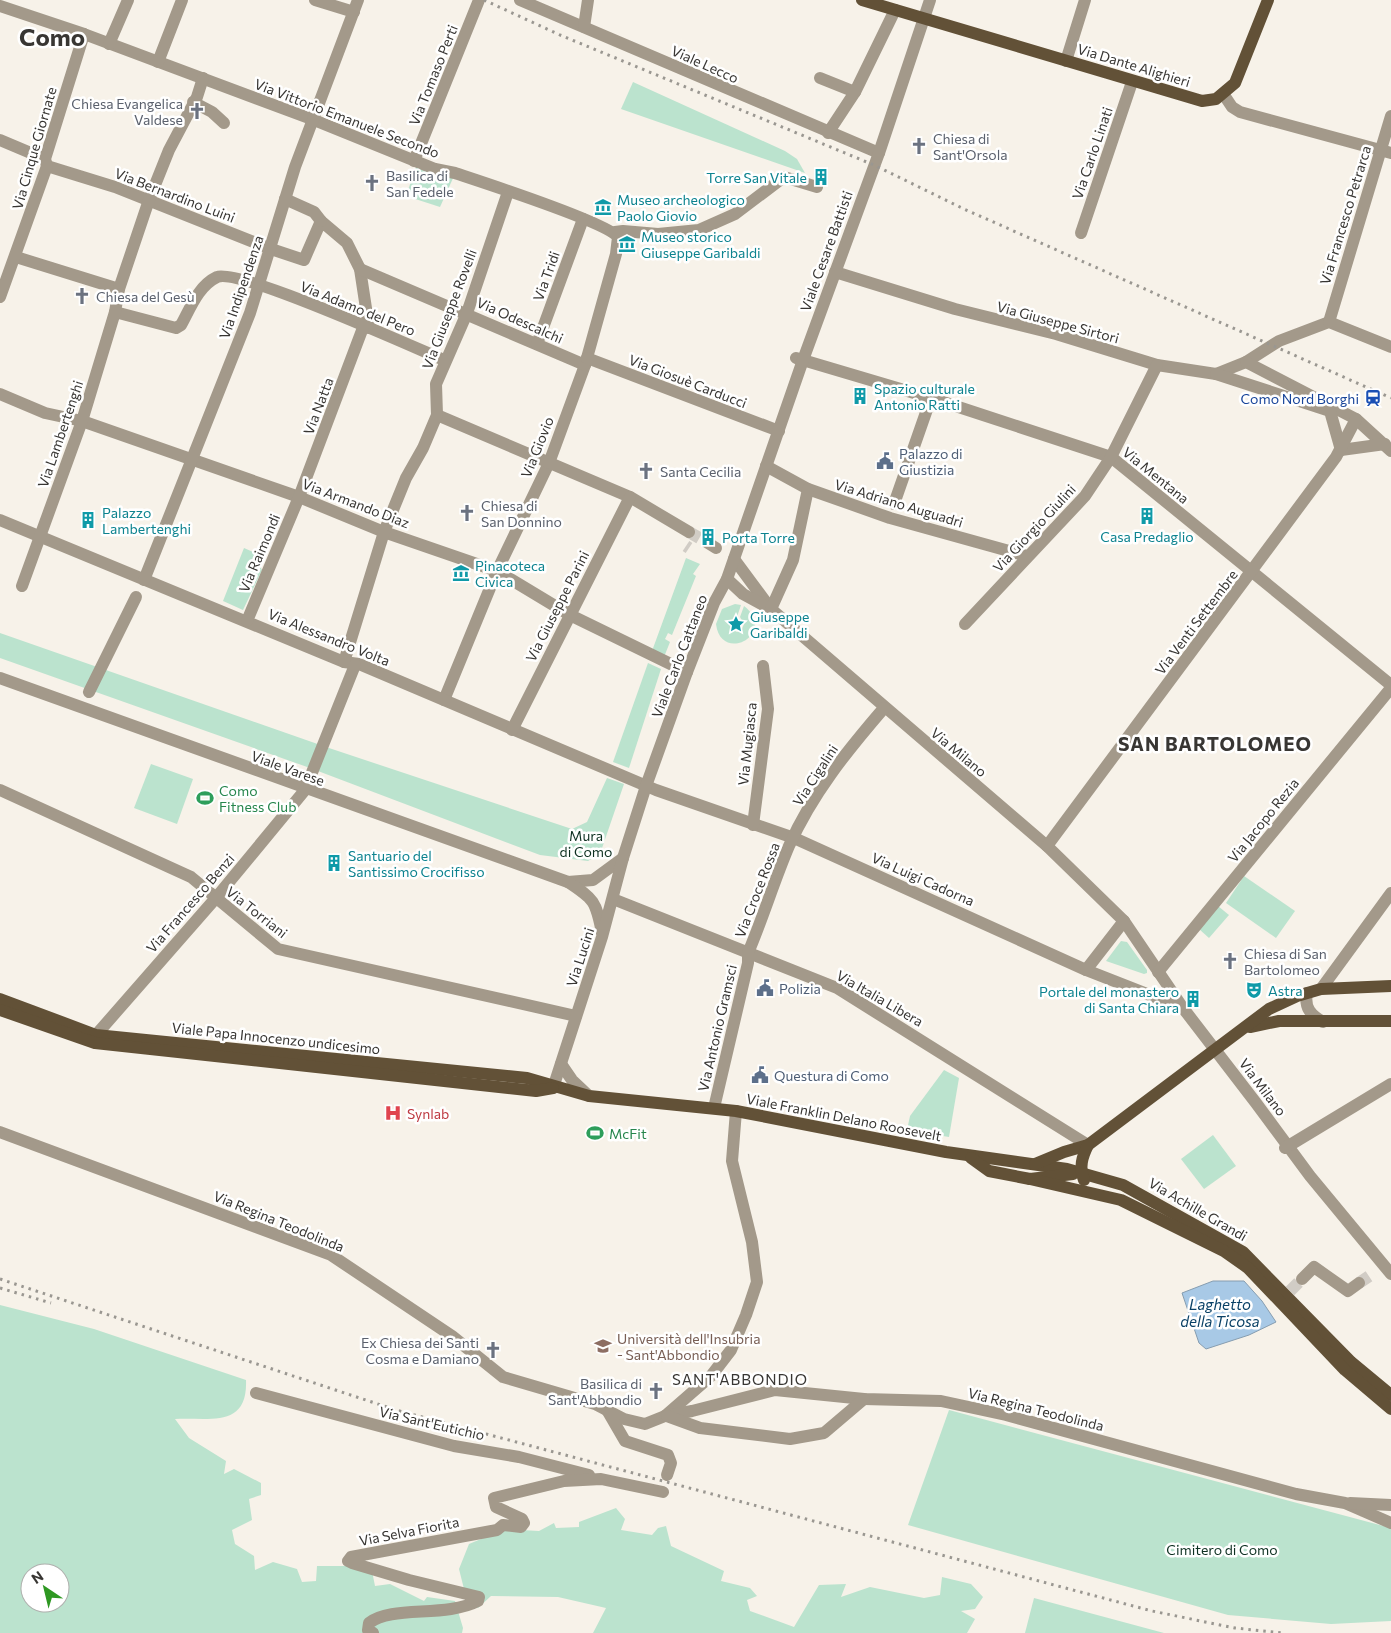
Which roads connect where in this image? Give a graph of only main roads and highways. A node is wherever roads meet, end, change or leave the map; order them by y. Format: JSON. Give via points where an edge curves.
{"nodes":[{"id":1,"x":862,"y":0,"type":"edge"},
{"id":2,"x":1268,"y":0,"type":"edge"},
{"id":3,"x":1391,"y":986,"type":"edge"},
{"id":4,"x":0,"y":999,"type":"edge"},
{"id":5,"x":0,"y":1010,"type":"edge"},
{"id":6,"x":1391,"y":1021,"type":"edge"},
{"id":7,"x":1238,"y":1031,"type":"junction"},
{"id":8,"x":553,"y":1088,"type":"junction"},
{"id":9,"x":714,"y":1108,"type":"joint"},
{"id":10,"x":1088,"y":1145,"type":"junction"},
{"id":11,"x":969,"y":1156,"type":"junction"},
{"id":12,"x":1035,"y":1164,"type":"junction"},
{"id":13,"x":1081,"y":1172,"type":"junction"},
{"id":14,"x":1030,"y":1179,"type":"junction"},
{"id":15,"x":1094,"y":1193,"type":"junction"},
{"id":16,"x":1391,"y":1395,"type":"edge"},
{"id":17,"x":1391,"y":1408,"type":"edge"}],
"edges":[{"from":1,"to":2,"type":"main road","name":"Via Dante Alighieri","via":[[1202,102],[1224,95],[1238,77]]},
{"from":3,"to":7,"type":"main road","name":"Viale Franklin Delano Roosevelt","via":[[1321,989],[1307,993],[1269,1009]]},
{"from":4,"to":8,"type":"main road","name":"Viale Papa Innocenzo undicesimo","via":[[96,1034],[526,1078]]},
{"from":5,"to":8,"type":"main road","name":"Viale Papa Innocenzo undicesimo","via":[[95,1043],[536,1091]]},
{"from":6,"to":7,"type":"main road","via":[[1279,1021],[1264,1022]]},
{"from":7,"to":10,"type":"main road","name":"Viale Franklin Delano Roosevelt"},
{"from":8,"to":9,"type":"main road","name":"Viale Papa Innocenzo undicesimo","via":[[589,1096]]},
{"from":9,"to":11,"type":"main road","name":"Viale Franklin Delano Roosevelt"},
{"from":10,"to":12,"type":"main road","name":"Viale Franklin Delano Roosevelt"},
{"from":10,"to":13,"type":"main road","via":[[1082,1156]]},
{"from":11,"to":12,"type":"main road","name":"Viale Franklin Delano Roosevelt"},
{"from":11,"to":14,"type":"main road","name":"Viale Franklin Delano Roosevelt","via":[[989,1171]]},
{"from":12,"to":13,"type":"main road","name":"Viale Franklin Delano Roosevelt"},
{"from":13,"to":14,"type":"main road","name":"Viale Franklin Delano Roosevelt"},
{"from":13,"to":15,"type":"main road"},
{"from":13,"to":16,"type":"main road","name":"Via Achille Grandi","via":[[1140,1193],[1243,1252],[1351,1362]]},
{"from":14,"to":15,"type":"main road","name":"Via Achille Grandi"},
{"from":15,"to":17,"type":"main road","name":"Via Achille Grandi","via":[[1136,1206],[1238,1260],[1346,1370]]}]}
